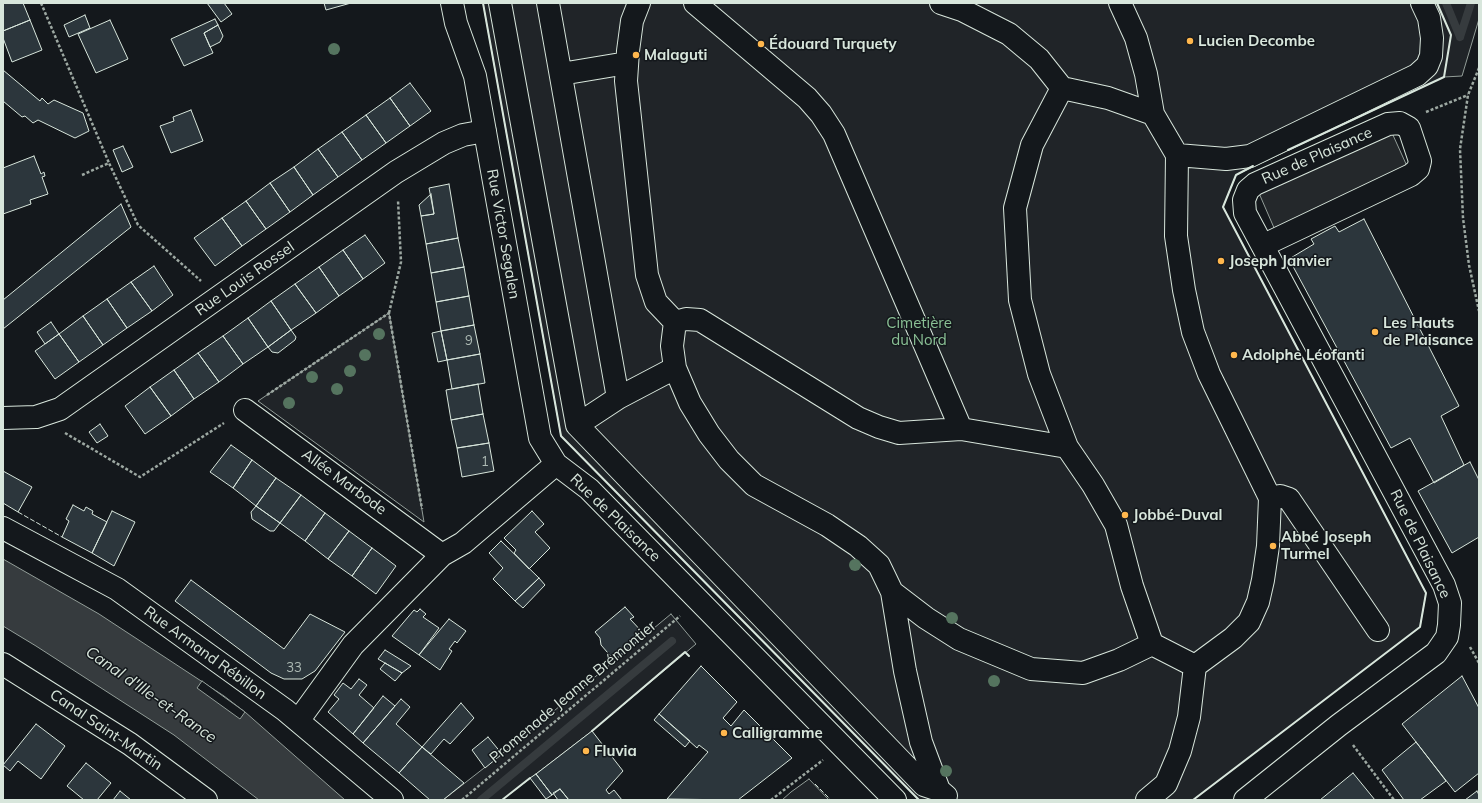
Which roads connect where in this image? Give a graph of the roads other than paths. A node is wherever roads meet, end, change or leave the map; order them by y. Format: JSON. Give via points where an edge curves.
{"nodes":[{"id":1,"x":452,"y":3,"type":"edge"},
{"id":2,"x":500,"y":3,"type":"edge"},
{"id":3,"x":548,"y":3,"type":"edge"},
{"id":4,"x":639,"y":3,"type":"edge"},
{"id":5,"x":695,"y":3,"type":"edge"},
{"id":6,"x":941,"y":3,"type":"edge"},
{"id":7,"x":1120,"y":3,"type":"edge"},
{"id":8,"x":1422,"y":3,"type":"edge"},
{"id":9,"x":627,"y":63,"type":"junction"},
{"id":10,"x":560,"y":74,"type":"junction"},
{"id":11,"x":1062,"y":88,"type":"junction"},
{"id":12,"x":1153,"y":114,"type":"junction"},
{"id":13,"x":485,"y":131,"type":"junction"},
{"id":14,"x":1177,"y":155,"type":"junction"},
{"id":15,"x":1264,"y":245,"type":"junction"},
{"id":16,"x":675,"y":322,"type":"junction"},
{"id":17,"x":675,"y":368,"type":"junction"},
{"id":18,"x":618,"y":398,"type":"junction"},
{"id":19,"x":245,"y":410,"type":"road end"},
{"id":20,"x":3,"y":418,"type":"edge"},
{"id":21,"x":576,"y":425,"type":"junction"},
{"id":22,"x":961,"y":429,"type":"junction"},
{"id":23,"x":1067,"y":447,"type":"junction"},
{"id":24,"x":556,"y":464,"type":"junction"},
{"id":25,"x":1270,"y":498,"type":"junction"},
{"id":26,"x":3,"y":528,"type":"edge"},
{"id":27,"x":437,"y":551,"type":"junction"},
{"id":28,"x":892,"y":592,"type":"junction"},
{"id":29,"x":1378,"y":630,"type":"dead end"},
{"id":30,"x":1152,"y":644,"type":"junction"},
{"id":31,"x":3,"y":664,"type":"edge"},
{"id":32,"x":1195,"y":666,"type":"junction"},
{"id":33,"x":298,"y":721,"type":"junction"},
{"id":34,"x":945,"y":795,"type":"edge"},
{"id":35,"x":206,"y":800,"type":"edge"},
{"id":36,"x":392,"y":800,"type":"edge"},
{"id":37,"x":895,"y":800,"type":"edge"},
{"id":38,"x":1148,"y":800,"type":"edge"},
{"id":39,"x":1245,"y":800,"type":"edge"}],
"edges":[{"from":1,"to":13,"type":"street","name":"Rue Victor Segalen","via":[[456,23],[475,76]]},
{"from":2,"to":21,"type":"street"},
{"from":3,"to":10,"type":"street"},
{"from":4,"to":9,"type":"street","via":[[632,21]]},
{"from":5,"to":22,"type":"street","via":[[806,98],[821,114],[834,134]]},
{"from":6,"to":11,"type":"street","via":[[962,10],[1009,34],[1039,59]]},
{"from":7,"to":12,"type":"street","via":[[1136,38]]},
{"from":8,"to":14,"type":"street","via":[[1429,18],[1431,56],[1427,66],[1417,75],[1250,156],[1226,159]]},
{"from":9,"to":10,"type":"street"},
{"from":9,"to":16,"type":"street","via":[[626,81],[647,275],[656,302]]},
{"from":10,"to":18,"type":"street"},
{"from":11,"to":12,"type":"street","via":[[1108,98]]},
{"from":11,"to":23,"type":"street","via":[[1032,145],[1015,208],[1020,300],[1039,374]]},
{"from":12,"to":14,"type":"street"},
{"from":13,"to":20,"type":"street","name":"Rue Louis Rossel","via":[[463,135],[444,143],[396,172],[60,409],[36,416]]},
{"from":13,"to":24,"type":"street","name":"Rue Victor Segalen","via":[[540,438]]},
{"from":14,"to":25,"type":"street","via":[[1176,236],[1193,332],[1209,374]]},
{"from":15,"to":15,"type":"street","name":"Rue de Plaisance","via":[[1245,213],[1244,200],[1248,190],[1255,184],[1388,124],[1400,123],[1409,128],[1420,161],[1418,169],[1411,175]]},
{"from":15,"to":39,"type":"street","name":"Rue de Plaisance","via":[[1444,585],[1450,603],[1447,637],[1436,653],[1339,725]]},
{"from":16,"to":17,"type":"street","via":[[672,346]]},
{"from":16,"to":22,"type":"street","via":[[686,319],[700,320],[858,418],[879,427],[899,433]]},
{"from":17,"to":18,"type":"street"},
{"from":17,"to":28,"type":"street","via":[[690,402],[709,434],[729,460],[754,485],[827,525],[858,546],[879,565]]},
{"from":18,"to":21,"type":"street"},
{"from":19,"to":27,"type":"street","name":"Allée Marbode"},
{"from":21,"to":34,"type":"street","via":[[924,785]]},
{"from":22,"to":23,"type":"street"},
{"from":23,"to":30,"type":"street","via":[[1116,525],[1132,586]]},
{"from":24,"to":27,"type":"street","name":"Rue de Plaisance","via":[[463,544]]},
{"from":24,"to":37,"type":"street","name":"Rue de Plaisance","via":[[590,490]]},
{"from":25,"to":29,"type":"street","via":[[1280,496],[1289,499]]},
{"from":25,"to":32,"type":"street","via":[[1268,546],[1258,602],[1249,622],[1233,638]]},
{"from":26,"to":33,"type":"street","name":"Rue Armand Rébillon","via":[[117,589]]},
{"from":27,"to":33,"type":"street","name":"Rue de Plaisance","via":[[353,645]]},
{"from":28,"to":30,"type":"street","via":[[959,639],[1031,669],[1083,673]]},
{"from":28,"to":34,"type":"street","via":[[905,672],[921,742]]},
{"from":30,"to":32,"type":"street"},
{"from":31,"to":35,"type":"street","name":"Canal Saint-Martin","via":[[130,744]]},
{"from":32,"to":38,"type":"street","via":[[1189,717],[1180,751],[1166,784]]},
{"from":33,"to":36,"type":"street","name":"Rue Armand Rébillon"}]}
